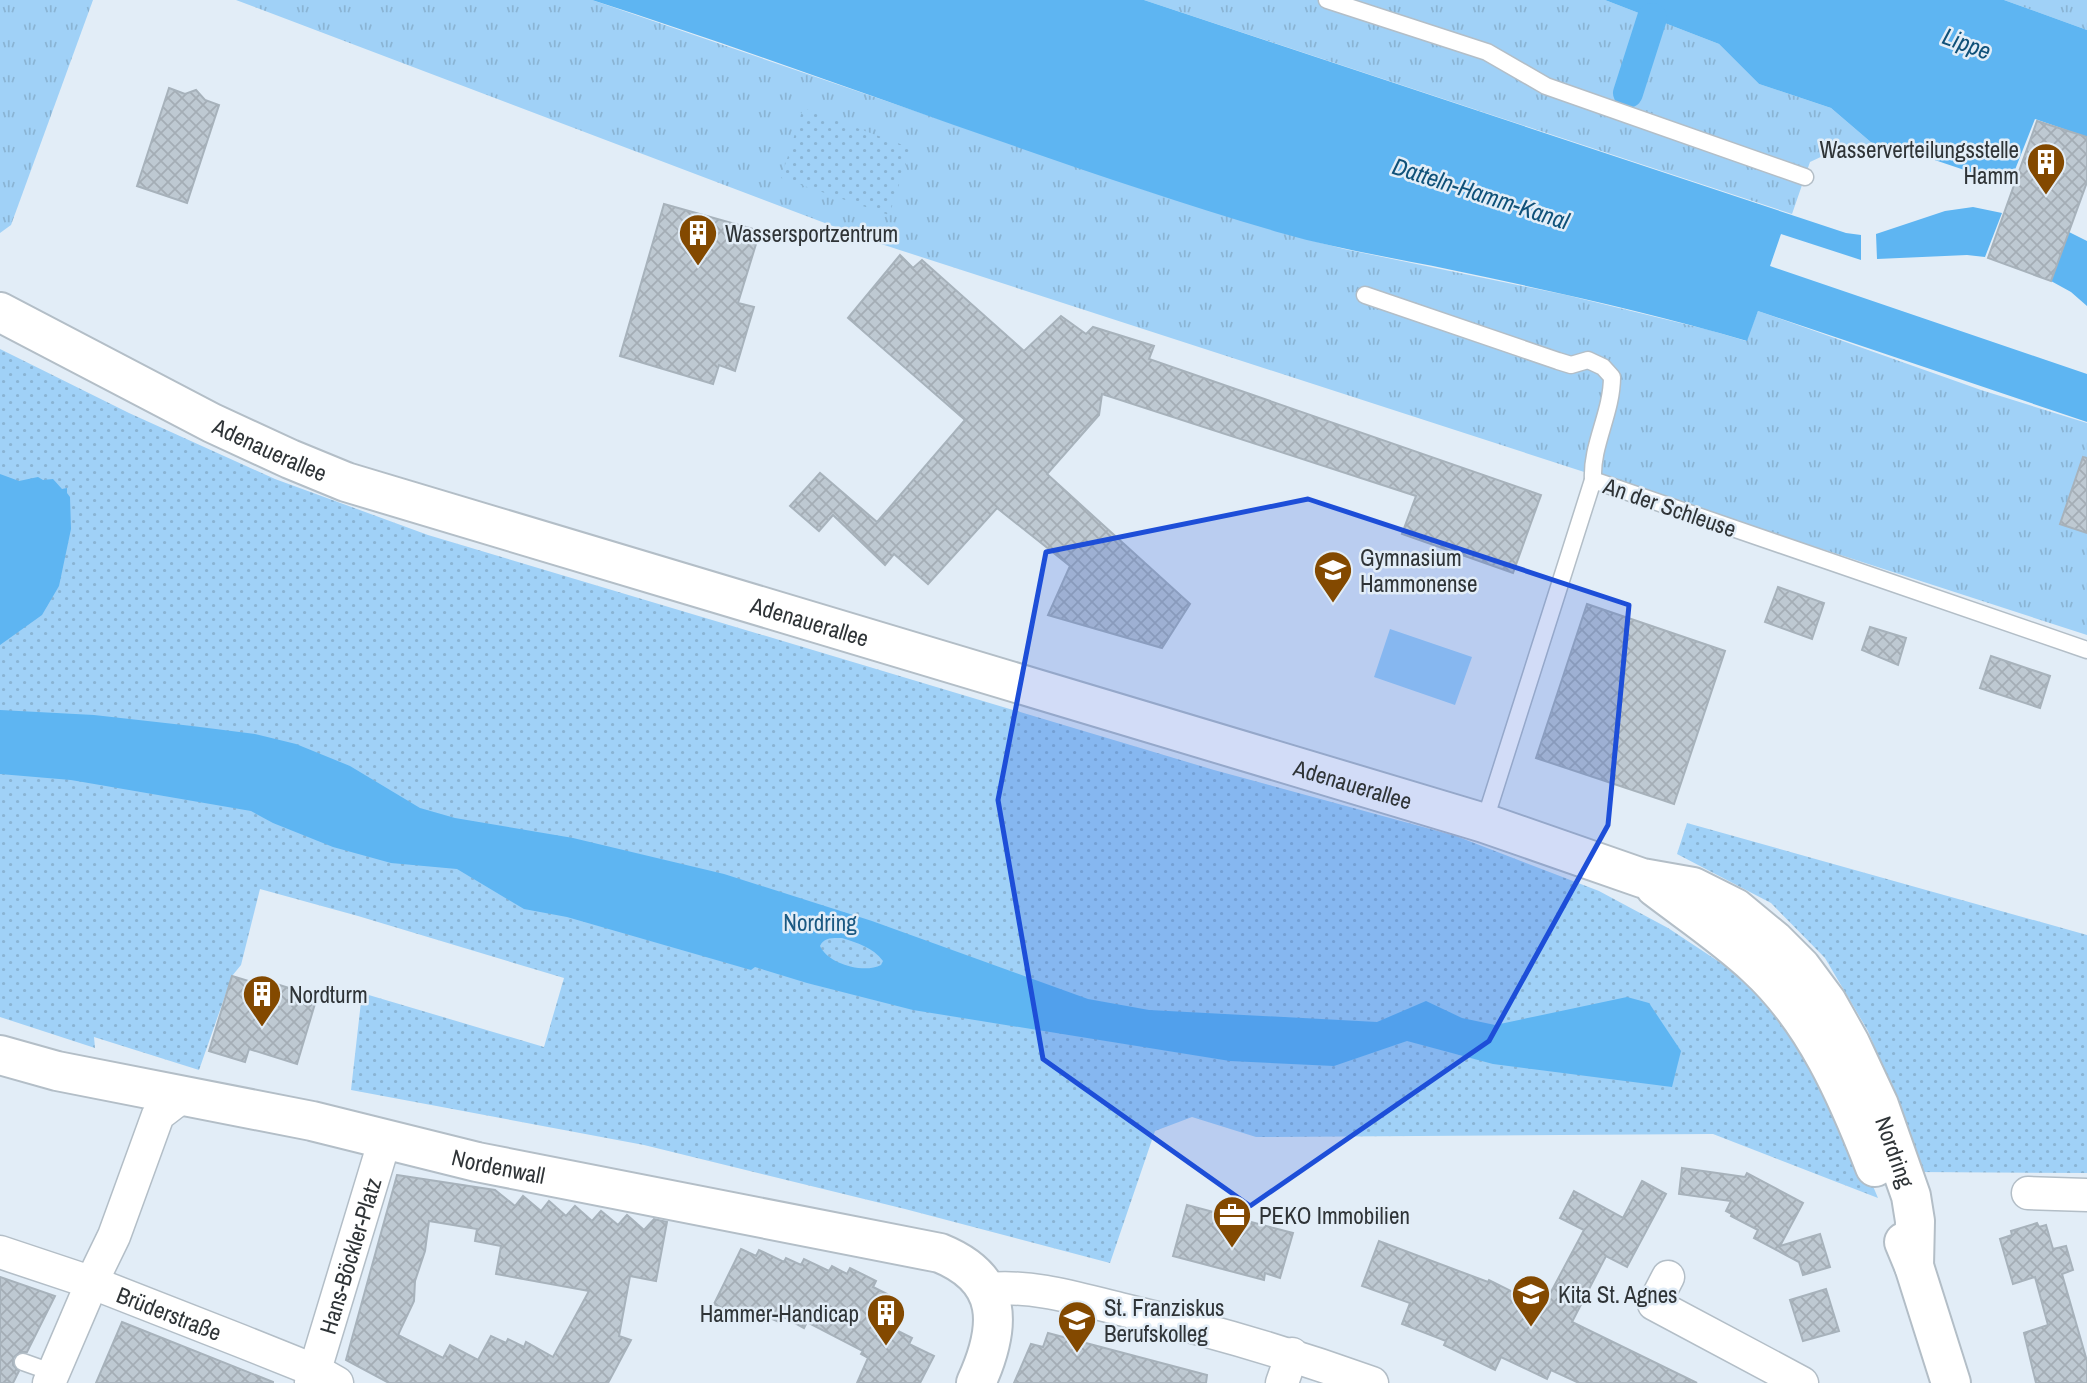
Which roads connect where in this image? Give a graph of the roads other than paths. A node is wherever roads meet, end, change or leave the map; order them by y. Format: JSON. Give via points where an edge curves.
{"nodes":[{"id":1,"x":1327,"y":0,"type":"edge"},
{"id":2,"x":1805,"y":177,"type":"dead end"},
{"id":3,"x":1365,"y":295,"type":"dead end"},
{"id":4,"x":0,"y":312,"type":"edge"},
{"id":5,"x":1593,"y":480,"type":"junction"},
{"id":6,"x":2087,"y":650,"type":"edge"},
{"id":7,"x":1484,"y":823,"type":"junction"},
{"id":8,"x":1642,"y":878,"type":"junction"},
{"id":9,"x":1850,"y":1043,"type":"joint"},
{"id":10,"x":0,"y":1055,"type":"edge"},
{"id":11,"x":184,"y":1095,"type":"junction"},
{"id":12,"x":385,"y":1139,"type":"junction"},
{"id":13,"x":1864,"y":1139,"type":"joint"},
{"id":14,"x":2028,"y":1193,"type":"dead end"},
{"id":15,"x":2087,"y":1195,"type":"edge"},
{"id":16,"x":0,"y":1252,"type":"edge"},
{"id":17,"x":1914,"y":1266,"type":"junction"},
{"id":18,"x":1668,"y":1277,"type":"dead end"},
{"id":19,"x":93,"y":1283,"type":"junction"},
{"id":20,"x":990,"y":1299,"type":"junction"},
{"id":21,"x":23,"y":1362,"type":"dead end"},
{"id":22,"x":1287,"y":1369,"type":"edge"},
{"id":23,"x":51,"y":1378,"type":"edge"},
{"id":24,"x":321,"y":1379,"type":"edge"},
{"id":25,"x":976,"y":1383,"type":"edge"},
{"id":26,"x":1372,"y":1383,"type":"edge"},
{"id":27,"x":1802,"y":1383,"type":"edge"},
{"id":28,"x":1951,"y":1383,"type":"edge"}],
"edges":[{"from":1,"to":2,"type":"lane","via":[[1487,52],[1545,86]]},
{"from":3,"to":5,"type":"lane","via":[[1571,365],[1588,360],[1603,367],[1612,377],[1612,392],[1592,464]]},
{"from":4,"to":7,"type":"main road","name":"Adenauerallee","via":[[212,423],[346,482]]},
{"from":5,"to":6,"type":"lane","name":"An der Schleuse"},
{"from":5,"to":7,"type":"lane","name":"An der Schleuse"},
{"from":7,"to":8,"type":"main road","name":"Adenauerallee"},
{"from":8,"to":9,"type":"main road","name":"Adenauerallee","via":[[1693,887],[1735,908],[1801,967]]},
{"from":8,"to":13,"type":"main road","name":"Adenauerallee","via":[[1728,942],[1781,992],[1820,1048]]},
{"from":9,"to":17,"type":"main road","name":"Nordring","via":[[1879,1105],[1911,1196]]},
{"from":10,"to":11,"type":"main road","name":"Nordenwall","via":[[57,1071]]},
{"from":11,"to":12,"type":"main road","name":"Nordenwall"},
{"from":11,"to":19,"type":"street","via":[[158,1115]]},
{"from":12,"to":20,"type":"main road","name":"Nordenwall","via":[[477,1162],[940,1253],[961,1261]]},
{"from":12,"to":24,"type":"street","name":"Hans-Böckler-Platz"},
{"from":13,"to":17,"type":"main road","name":"Nordring"},
{"from":14,"to":15,"type":"street"},
{"from":16,"to":19,"type":"street","name":"Brüderstraße"},
{"from":17,"to":28,"type":"main road","name":"Nordring"},
{"from":18,"to":27,"type":"street","via":[[1654,1304]]},
{"from":19,"to":23,"type":"street"},
{"from":19,"to":24,"type":"street","name":"Brüderstraße"},
{"from":20,"to":22,"type":"street","via":[[1015,1287],[1144,1314]]},
{"from":20,"to":25,"type":"main road","via":[[993,1325]]},
{"from":21,"to":23,"type":"lane"},
{"from":22,"to":26,"type":"street"}]}
